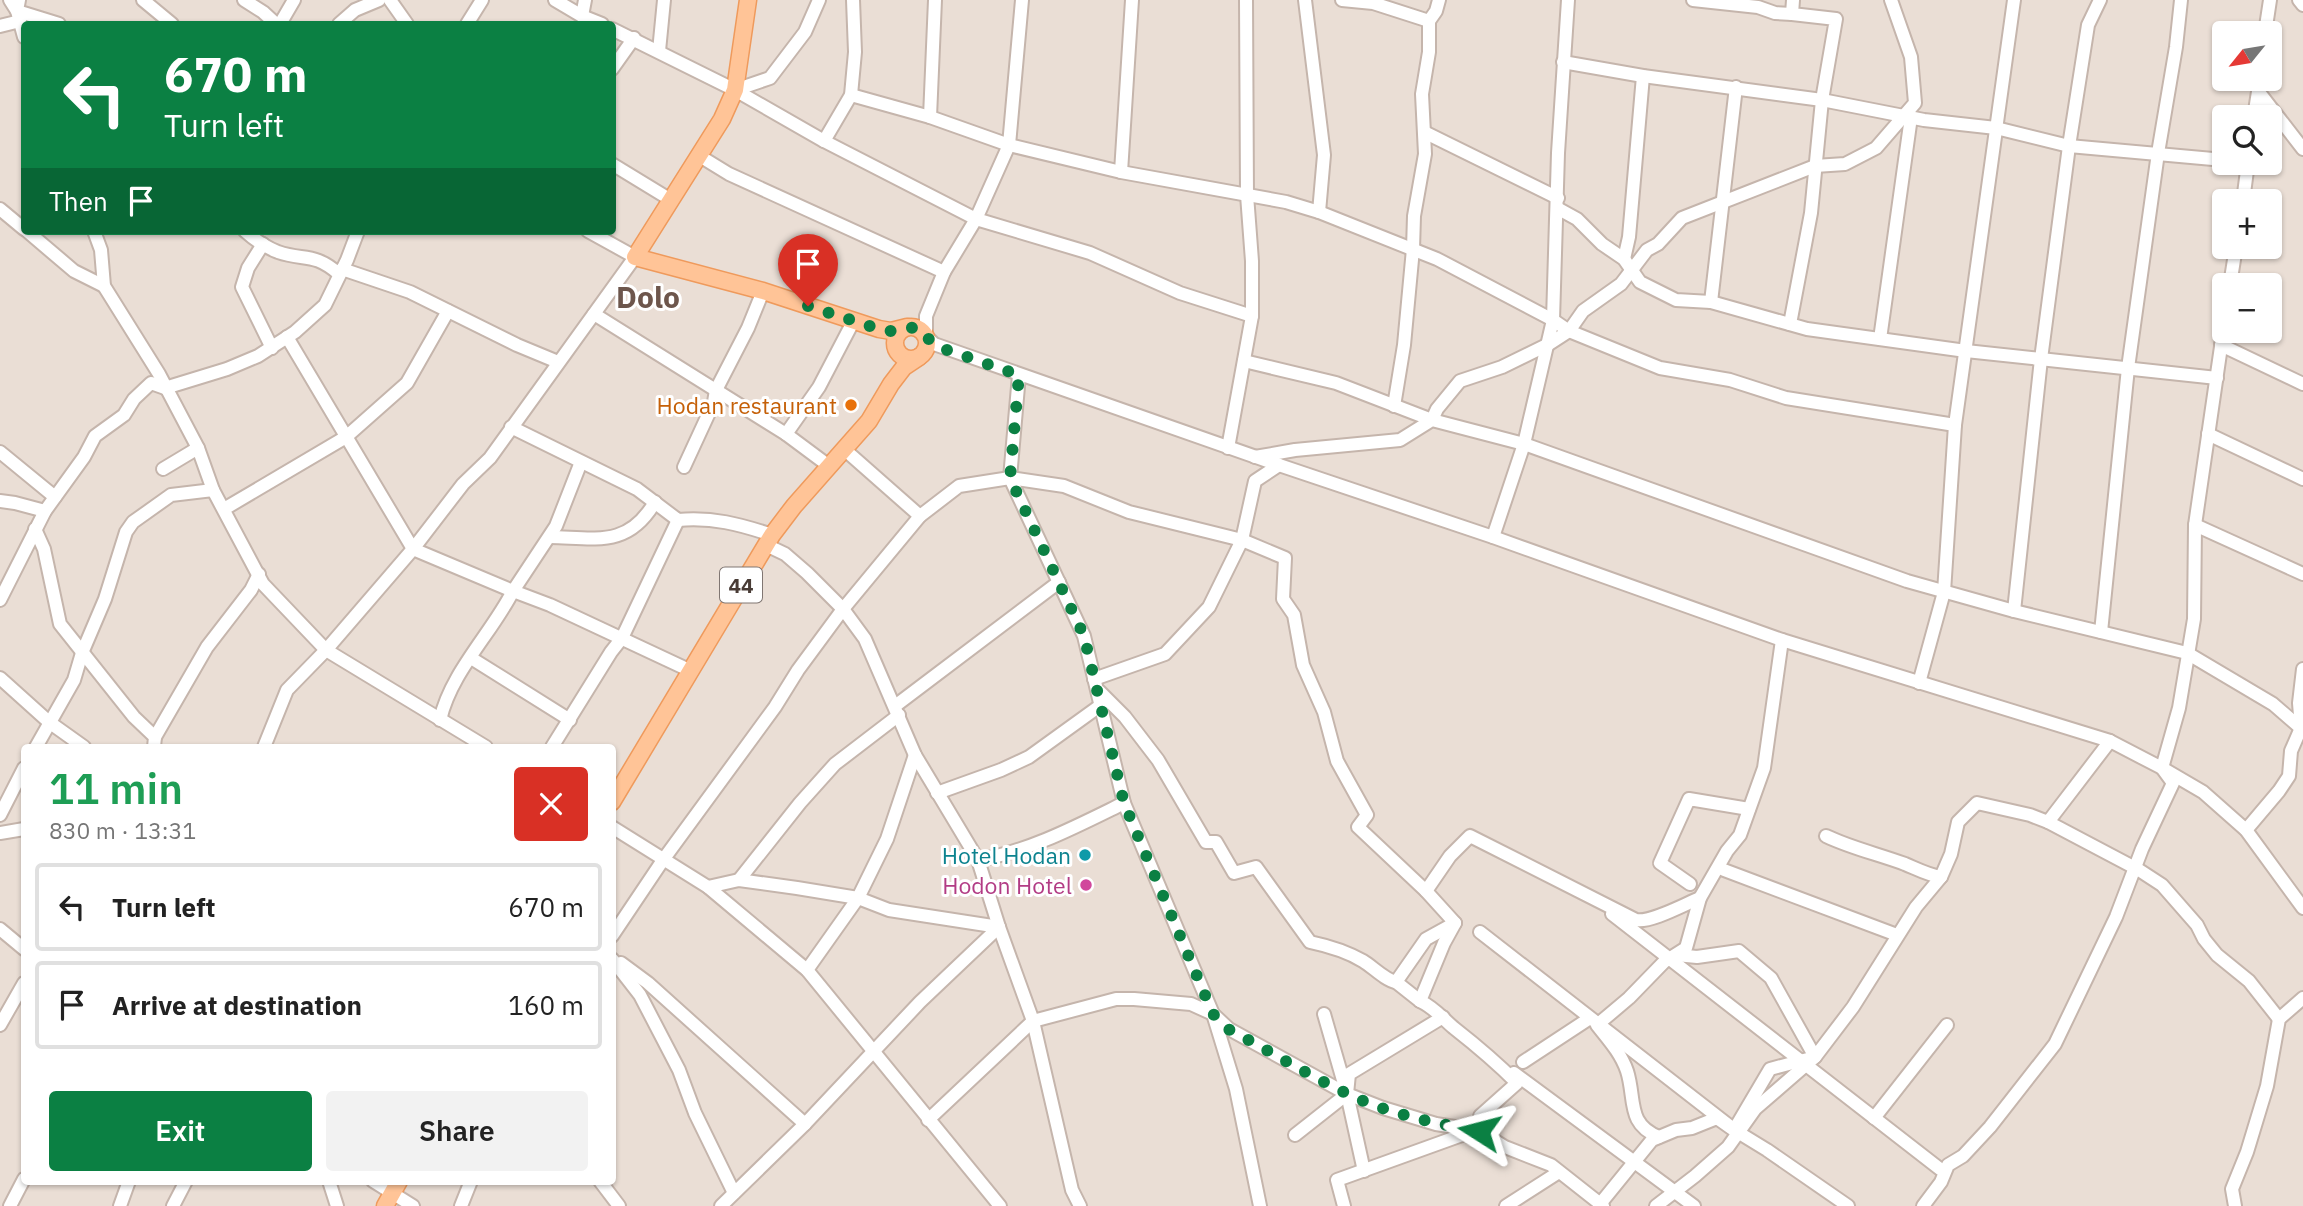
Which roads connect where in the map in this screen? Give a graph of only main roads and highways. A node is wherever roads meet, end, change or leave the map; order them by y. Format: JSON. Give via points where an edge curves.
{"nodes":[{"id":1,"x":748,"y":0,"type":"edge"},
{"id":2,"x":907,"y":327,"type":"junction"},
{"id":3,"x":879,"y":329,"type":"junction"},
{"id":4,"x":895,"y":348,"type":"junction"},
{"id":5,"x":919,"y":357,"type":"junction"},
{"id":6,"x":891,"y":384,"type":"junction"},
{"id":7,"x":616,"y":795,"type":"edge"}],
"edges":[{"from":1,"to":3,"type":"main road","via":[[735,90],[722,119],[635,257],[763,291]]},
{"from":2,"to":3,"type":"main road"},
{"from":2,"to":4,"type":"main road","via":[[898,333]]},
{"from":2,"to":5,"type":"main road","via":[[920,329],[926,336],[926,351]]},
{"from":3,"to":4,"type":"main road"},
{"from":4,"to":5,"type":"main road","via":[[902,357]]},
{"from":4,"to":6,"type":"main road"},
{"from":5,"to":6,"type":"main road"},
{"from":6,"to":7,"type":"main road","number":"44","via":[[869,421],[769,540]]}]}
